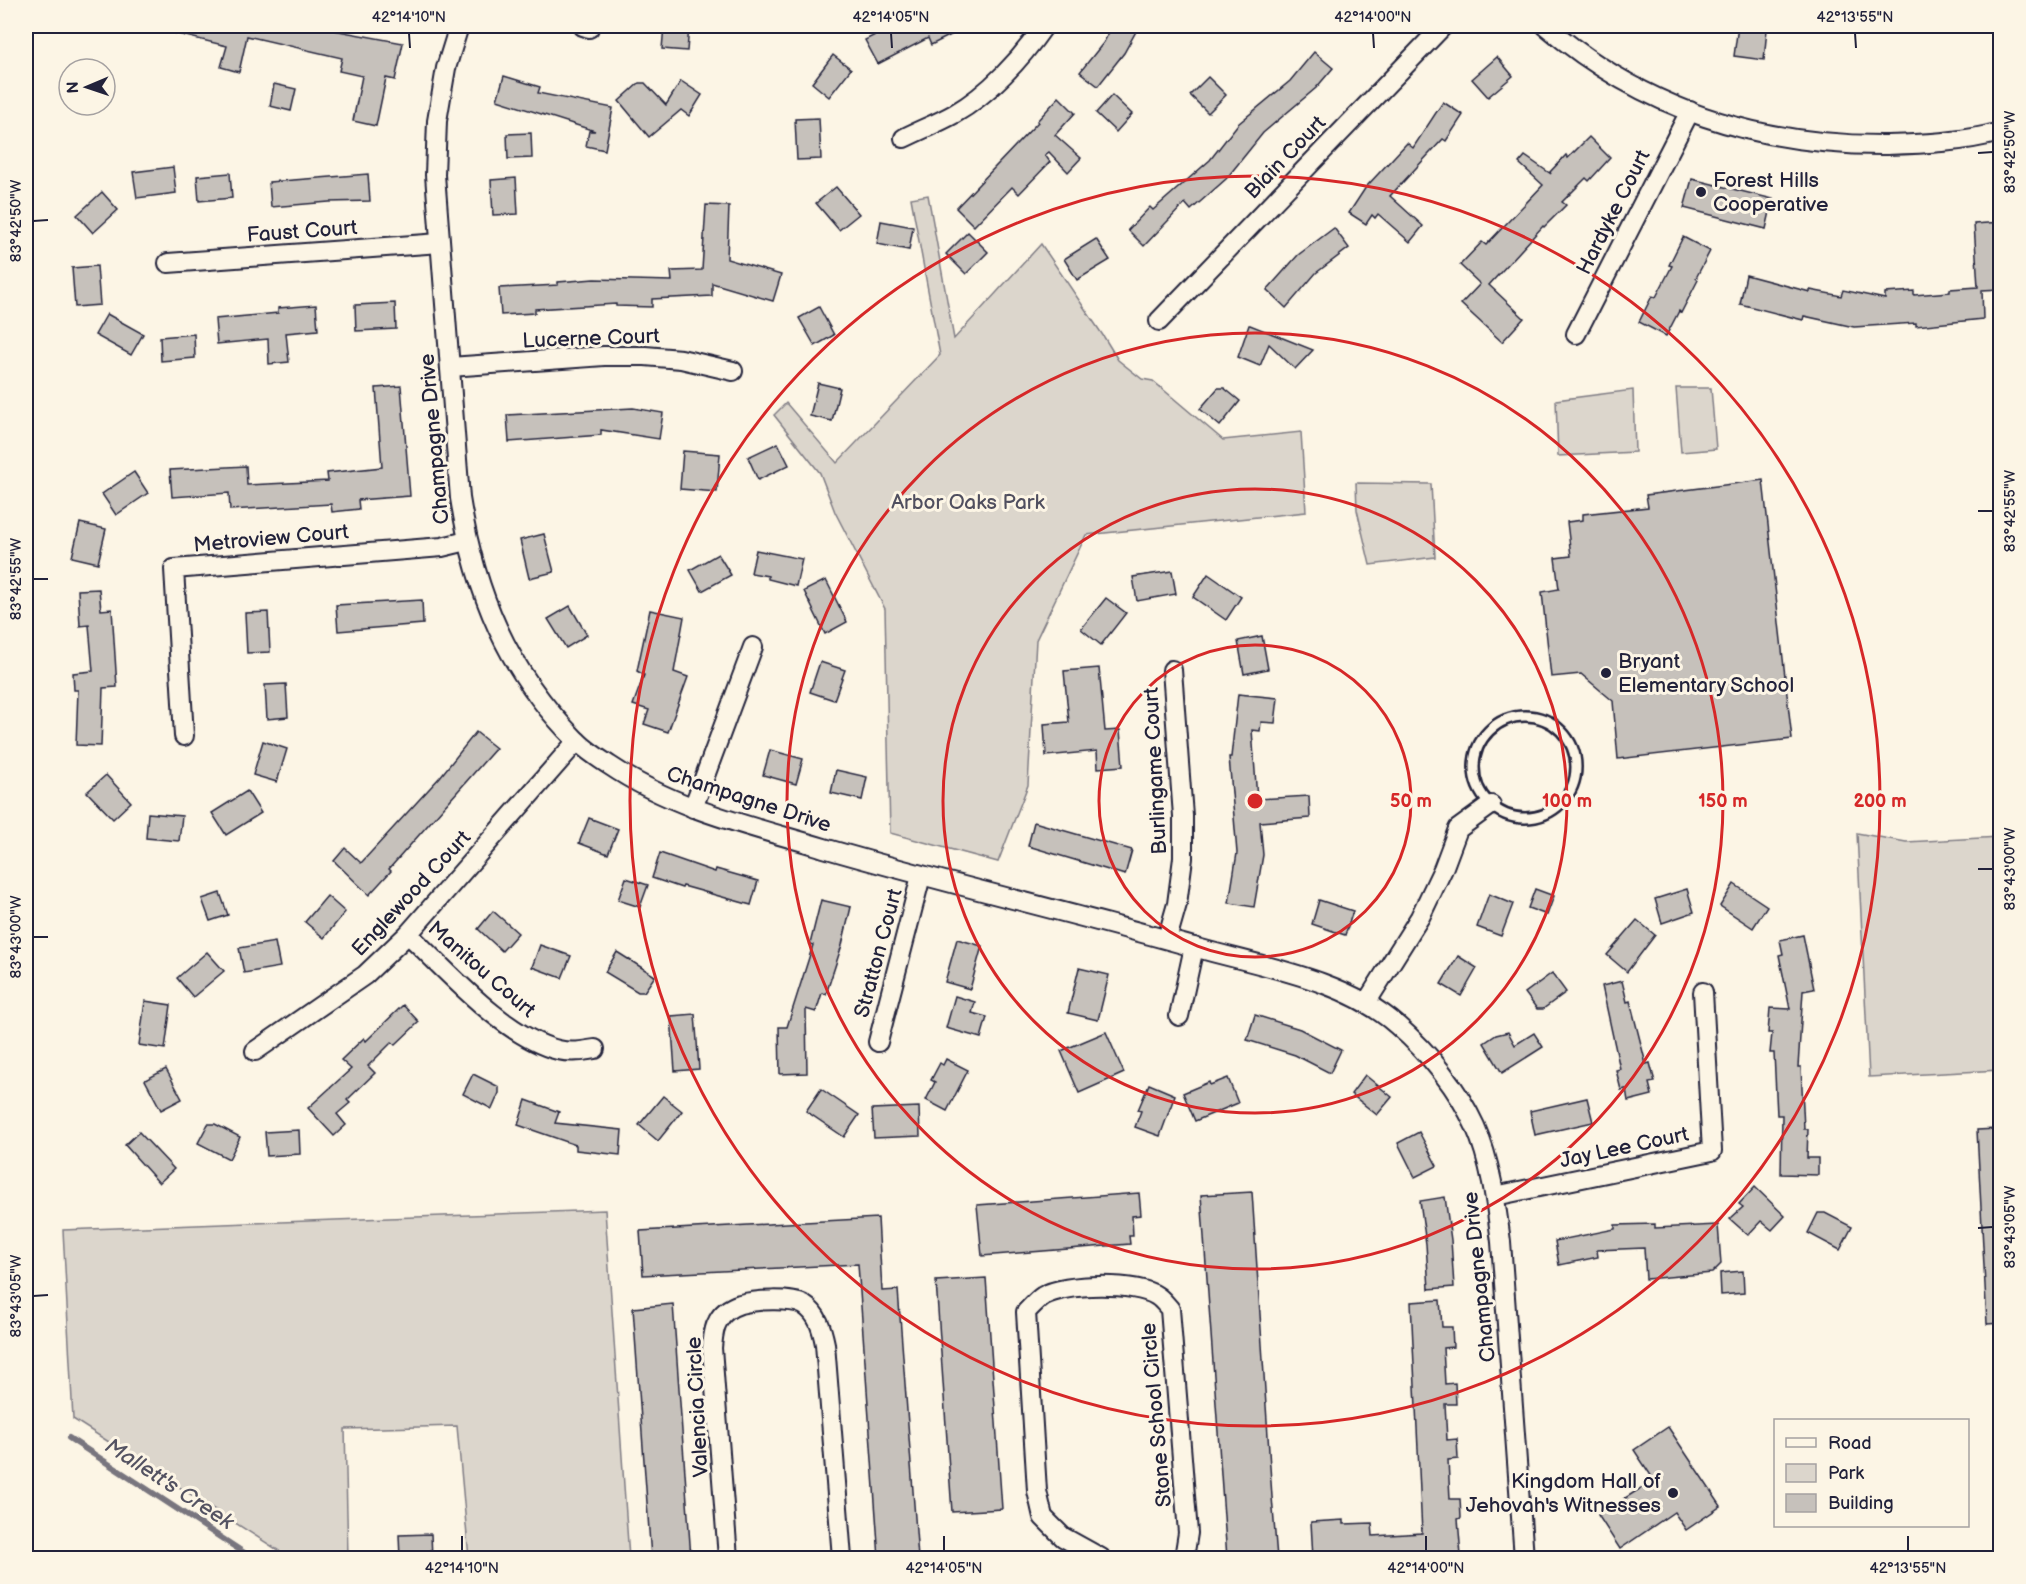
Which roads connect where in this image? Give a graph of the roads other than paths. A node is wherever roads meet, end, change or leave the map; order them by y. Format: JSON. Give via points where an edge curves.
{"nodes":[{"id":1,"x":459,"y":26,"type":"edge"},
{"id":2,"x":1044,"y":26,"type":"edge"},
{"id":3,"x":1443,"y":26,"type":"edge"},
{"id":4,"x":1546,"y":26,"type":"edge"},
{"id":5,"x":1690,"y":111,"type":"junction"},
{"id":6,"x":2001,"y":132,"type":"edge"},
{"id":7,"x":904,"y":138,"type":"dead end"},
{"id":8,"x":440,"y":243,"type":"junction"},
{"id":9,"x":168,"y":263,"type":"dead end"},
{"id":10,"x":1159,"y":321,"type":"dead end"},
{"id":11,"x":1576,"y":334,"type":"dead end"},
{"id":12,"x":450,"y":367,"type":"junction"},
{"id":13,"x":733,"y":370,"type":"dead end"},
{"id":14,"x":467,"y":541,"type":"junction"},
{"id":15,"x":753,"y":647,"type":"dead end"},
{"id":16,"x":1172,"y":670,"type":"dead end"},
{"id":17,"x":184,"y":736,"type":"dead end"},
{"id":18,"x":577,"y":741,"type":"junction"},
{"id":19,"x":1491,"y":805,"type":"junction"},
{"id":20,"x":693,"y":808,"type":"junction"},
{"id":21,"x":921,"y":876,"type":"junction"},
{"id":22,"x":408,"y":934,"type":"junction"},
{"id":23,"x":1167,"y":939,"type":"junction"},
{"id":24,"x":1194,"y":947,"type":"junction"},
{"id":25,"x":1703,"y":992,"type":"dead end"},
{"id":26,"x":1366,"y":1003,"type":"junction"},
{"id":27,"x":1179,"y":1016,"type":"dead end"},
{"id":28,"x":878,"y":1041,"type":"dead end"},
{"id":29,"x":596,"y":1049,"type":"dead end"},
{"id":30,"x":255,"y":1051,"type":"dead end"},
{"id":31,"x":1495,"y":1196,"type":"junction"},
{"id":32,"x":728,"y":1558,"type":"edge"},
{"id":33,"x":842,"y":1558,"type":"edge"},
{"id":34,"x":1101,"y":1558,"type":"edge"},
{"id":35,"x":1184,"y":1558,"type":"edge"},
{"id":36,"x":1524,"y":1558,"type":"edge"}],
"edges":[{"from":1,"to":8,"type":"street","name":"Champagne Drive","via":[[446,68],[437,121],[435,175]]},
{"from":2,"to":7,"type":"street","via":[[981,95],[955,113]]},
{"from":3,"to":10,"type":"street","name":"Blain Court"},
{"from":4,"to":5,"type":"street","via":[[1593,63]]},
{"from":5,"to":6,"type":"street","via":[[1738,128],[1823,143],[1949,142]]},
{"from":5,"to":11,"type":"street","name":"Hardyke Court"},
{"from":8,"to":9,"type":"street","name":"Faust Court"},
{"from":8,"to":12,"type":"street","name":"Champagne Drive"},
{"from":12,"to":13,"type":"street","name":"Lucerne Court","via":[[645,356]]},
{"from":12,"to":14,"type":"street","name":"Champagne Drive"},
{"from":14,"to":17,"type":"street","name":"Metroview Court","via":[[442,547],[174,568]]},
{"from":14,"to":18,"type":"street","name":"Champagne Drive","via":[[477,578],[508,651],[523,676]]},
{"from":15,"to":20,"type":"street"},
{"from":16,"to":23,"type":"street","name":"Burlingame Court","via":[[1183,858],[1177,904]]},
{"from":18,"to":20,"type":"street","name":"Champagne Drive","via":[[644,787]]},
{"from":18,"to":22,"type":"street","name":"Englewood Court"},
{"from":19,"to":19,"type":"lane","via":[[1508,815],[1528,818],[1548,813],[1564,801],[1577,767],[1574,749],[1564,733],[1548,720],[1527,715],[1507,718],[1490,729],[1478,747],[1474,767],[1478,788]]},
{"from":19,"to":26,"type":"street","via":[[1458,829],[1420,917]]},
{"from":20,"to":21,"type":"street","name":"Champagne Drive"},
{"from":21,"to":23,"type":"street","name":"Champagne Drive"},
{"from":21,"to":28,"type":"street","name":"Stratton Court"},
{"from":22,"to":29,"type":"street","name":"Manitou Court","via":[[502,1022],[531,1040],[559,1050]]},
{"from":22,"to":30,"type":"street","name":"Englewood Court","via":[[365,975]]},
{"from":23,"to":24,"type":"street","name":"Champagne Drive"},
{"from":24,"to":26,"type":"street","name":"Champagne Drive","via":[[1293,974]]},
{"from":24,"to":27,"type":"street"},
{"from":25,"to":31,"type":"street","name":"Jay Lee Court","via":[[1712,1151]]},
{"from":26,"to":31,"type":"street","name":"Champagne Drive","via":[[1397,1025],[1454,1089],[1475,1126]]},
{"from":31,"to":36,"type":"street","name":"Champagne Drive","via":[[1502,1242]]},
{"from":32,"to":33,"type":"street","name":"Valencia Circle","via":[[712,1348],[714,1331],[729,1309],[741,1304],[789,1300],[813,1313],[822,1327]]},
{"from":34,"to":35,"type":"street","name":"Stone School Circle","via":[[1063,1537],[1043,1517],[1037,1491],[1026,1312],[1043,1296],[1065,1288],[1137,1287],[1158,1296],[1170,1309],[1188,1533]]}]}
